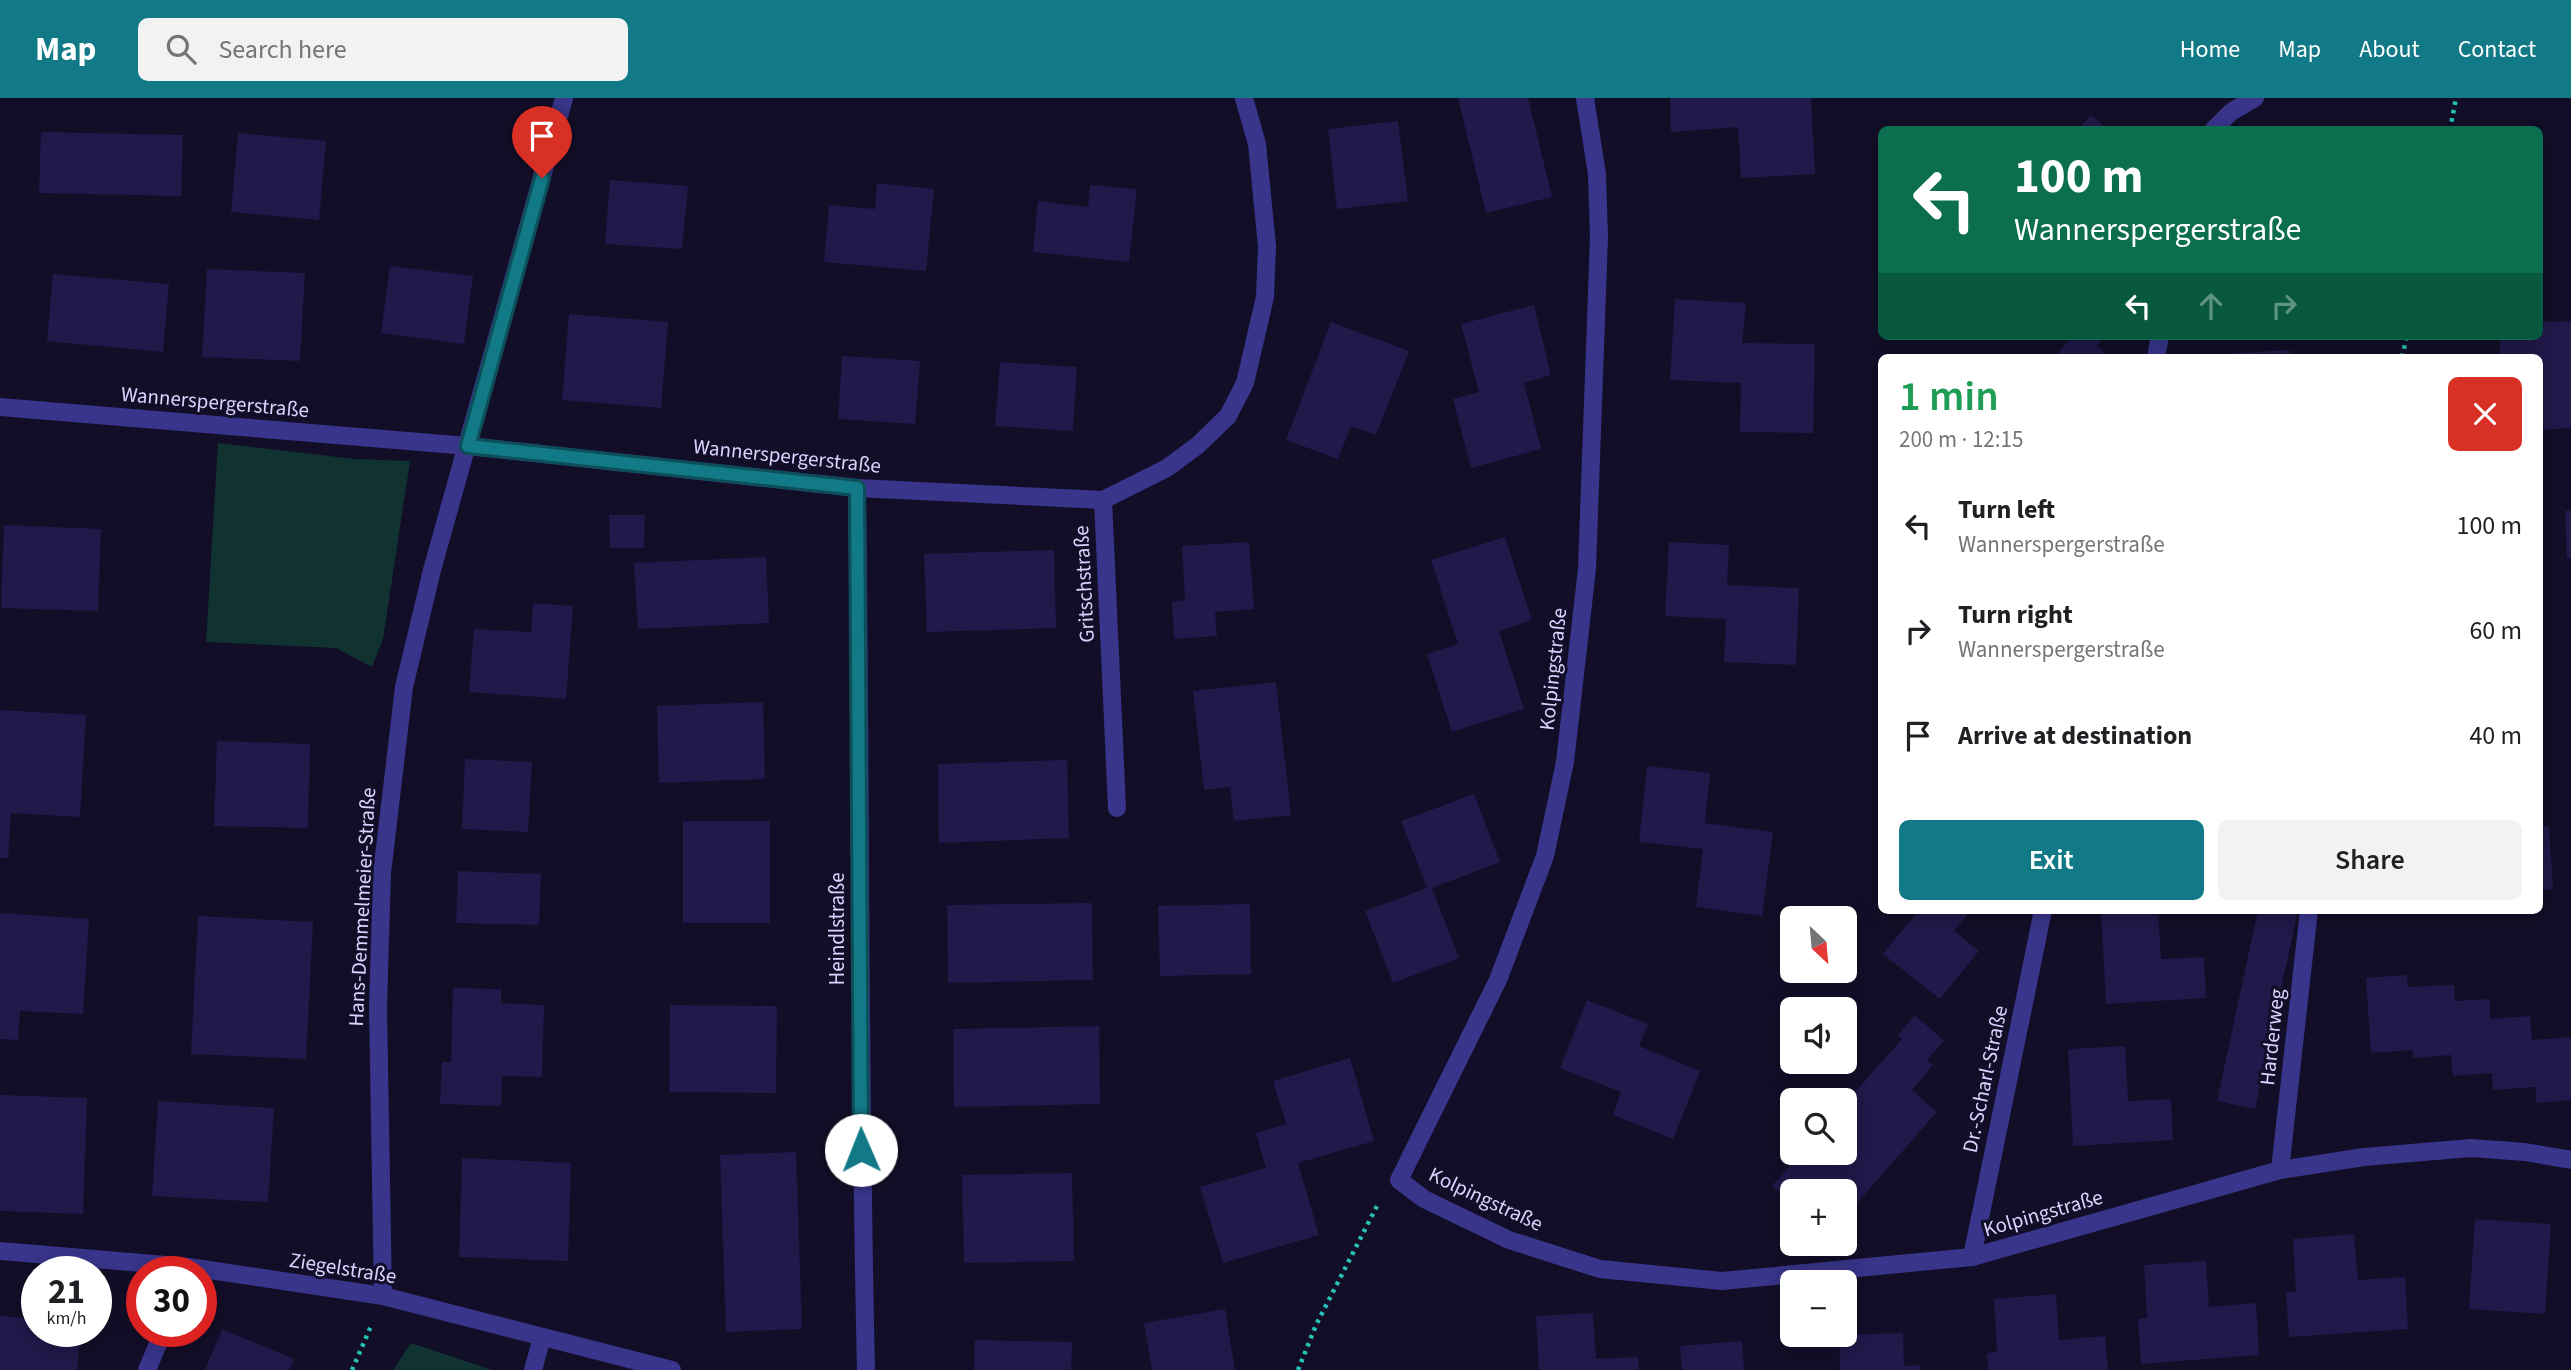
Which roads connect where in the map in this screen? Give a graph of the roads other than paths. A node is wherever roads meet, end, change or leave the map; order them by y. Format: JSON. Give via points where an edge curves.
{"nodes":[{"id":1,"x":564,"y":98,"type":"edge"},
{"id":2,"x":1244,"y":98,"type":"edge"},
{"id":3,"x":1585,"y":98,"type":"edge"},
{"id":4,"x":2255,"y":98,"type":"edge"},
{"id":5,"x":2217,"y":126,"type":"edge"},
{"id":6,"x":0,"y":407,"type":"edge"},
{"id":7,"x":468,"y":446,"type":"junction"},
{"id":8,"x":857,"y":488,"type":"junction"},
{"id":9,"x":1103,"y":500,"type":"junction"},
{"id":10,"x":1117,"y":808,"type":"dead end"},
{"id":11,"x":2042,"y":914,"type":"edge"},
{"id":12,"x":2309,"y":914,"type":"edge"},
{"id":13,"x":2571,"y":1160,"type":"edge"},
{"id":14,"x":2280,"y":1170,"type":"junction"},
{"id":15,"x":0,"y":1251,"type":"edge"},
{"id":16,"x":1972,"y":1257,"type":"junction"},
{"id":17,"x":126,"y":1264,"type":"edge"},
{"id":18,"x":217,"y":1274,"type":"edge"},
{"id":19,"x":383,"y":1296,"type":"junction"},
{"id":20,"x":542,"y":1337,"type":"junction"},
{"id":21,"x":157,"y":1347,"type":"edge"},
{"id":22,"x":147,"y":1370,"type":"edge"},
{"id":23,"x":533,"y":1370,"type":"edge"},
{"id":24,"x":672,"y":1370,"type":"edge"},
{"id":25,"x":866,"y":1370,"type":"edge"}],
"edges":[{"from":1,"to":7,"type":"street"},
{"from":2,"to":9,"type":"street","name":"Gritschstraße","via":[[1256,144],[1267,246],[1265,297],[1245,383],[1228,415],[1198,445],[1167,468]]},
{"from":3,"to":16,"type":"street","name":"Kolpingstraße","via":[[1597,174],[1599,237],[1587,569],[1565,762],[1545,856],[1498,980],[1399,1180],[1424,1199],[1509,1240],[1600,1269],[1723,1281]]},
{"from":4,"to":5,"type":"street"},
{"from":6,"to":7,"type":"street","name":"Wannerspergerstraße"},
{"from":7,"to":8,"type":"street","name":"Wannerspergerstraße"},
{"from":7,"to":19,"type":"street","name":"Hans-Demmelmeier-Straße","via":[[404,687],[388,807],[378,1007]]},
{"from":8,"to":9,"type":"street","name":"Wannerspergerstraße"},
{"from":8,"to":25,"type":"street","name":"Heindlstraße","via":[[859,1067]]},
{"from":9,"to":10,"type":"street","name":"Gritschstraße"},
{"from":11,"to":16,"type":"street","name":"Dr.-Scharl-Straße"},
{"from":12,"to":14,"type":"street","name":"Harderweg"},
{"from":13,"to":14,"type":"street","name":"Kolpingstraße","via":[[2471,1148]]},
{"from":14,"to":16,"type":"street","name":"Kolpingstraße"},
{"from":15,"to":17,"type":"street","name":"Ziegelstraße"},
{"from":18,"to":19,"type":"street","name":"Ziegelstraße"},
{"from":19,"to":20,"type":"street","name":"Ziegelstraße"},
{"from":20,"to":23,"type":"street"},
{"from":20,"to":24,"type":"street","name":"Ziegelstraße"},
{"from":21,"to":22,"type":"street"}]}
